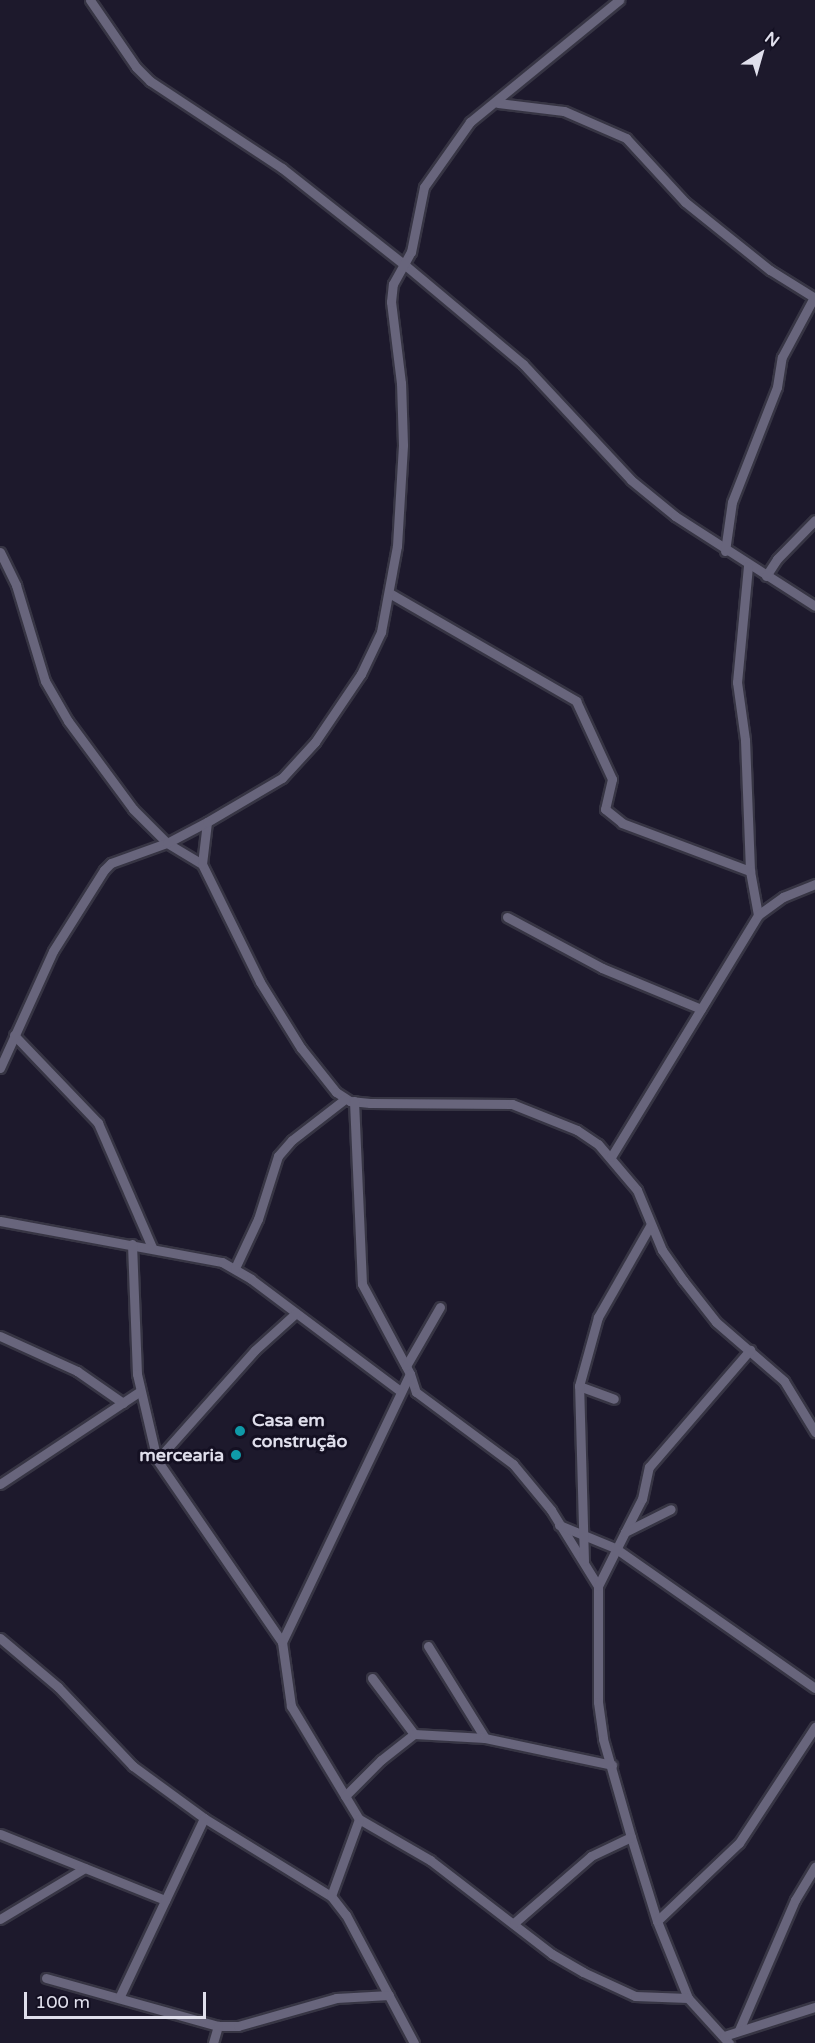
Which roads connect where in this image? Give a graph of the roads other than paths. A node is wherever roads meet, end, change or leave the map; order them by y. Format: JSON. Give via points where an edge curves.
{"nodes":[{"id":1,"x":90,"y":0,"type":"edge"},
{"id":2,"x":619,"y":0,"type":"edge"},
{"id":3,"x":498,"y":104,"type":"junction"},
{"id":4,"x":405,"y":265,"type":"junction"},
{"id":5,"x":815,"y":297,"type":"edge"},
{"id":6,"x":815,"y":520,"type":"edge"},
{"id":7,"x":725,"y":551,"type":"junction"},
{"id":8,"x":0,"y":552,"type":"edge"},
{"id":9,"x":748,"y":566,"type":"junction"},
{"id":10,"x":766,"y":576,"type":"junction"},
{"id":11,"x":391,"y":594,"type":"junction"},
{"id":12,"x":815,"y":606,"type":"edge"},
{"id":13,"x":207,"y":822,"type":"junction"},
{"id":14,"x":167,"y":843,"type":"junction"},
{"id":15,"x":202,"y":864,"type":"junction"},
{"id":16,"x":750,"y":871,"type":"junction"},
{"id":17,"x":815,"y":884,"type":"edge"},
{"id":18,"x":758,"y":915,"type":"junction"},
{"id":19,"x":507,"y":917,"type":"dead end"},
{"id":20,"x":701,"y":1009,"type":"junction"},
{"id":21,"x":14,"y":1035,"type":"junction"},
{"id":22,"x":0,"y":1068,"type":"edge"},
{"id":23,"x":350,"y":1100,"type":"junction"},
{"id":24,"x":611,"y":1157,"type":"junction"},
{"id":25,"x":0,"y":1221,"type":"edge"},
{"id":26,"x":651,"y":1226,"type":"junction"},
{"id":27,"x":132,"y":1244,"type":"junction"},
{"id":28,"x":153,"y":1247,"type":"junction"},
{"id":29,"x":235,"y":1268,"type":"junction"},
{"id":30,"x":440,"y":1306,"type":"dead end"},
{"id":31,"x":296,"y":1313,"type":"junction"},
{"id":32,"x":0,"y":1335,"type":"edge"},
{"id":33,"x":750,"y":1350,"type":"junction"},
{"id":34,"x":408,"y":1370,"type":"junction"},
{"id":35,"x":579,"y":1386,"type":"junction"},
{"id":36,"x":400,"y":1391,"type":"junction"},
{"id":37,"x":139,"y":1392,"type":"junction"},
{"id":38,"x":614,"y":1399,"type":"dead end"},
{"id":39,"x":123,"y":1403,"type":"junction"},
{"id":40,"x":811,"y":1415,"type":"edge"},
{"id":41,"x":815,"y":1432,"type":"edge"},
{"id":42,"x":157,"y":1460,"type":"junction"},
{"id":43,"x":0,"y":1484,"type":"edge"},
{"id":44,"x":671,"y":1509,"type":"dead end"},
{"id":45,"x":559,"y":1525,"type":"junction"},
{"id":46,"x":626,"y":1532,"type":"junction"},
{"id":47,"x":582,"y":1533,"type":"junction"},
{"id":48,"x":615,"y":1548,"type":"junction"},
{"id":49,"x":584,"y":1561,"type":"junction"},
{"id":50,"x":598,"y":1586,"type":"junction"},
{"id":51,"x":0,"y":1638,"type":"edge"},
{"id":52,"x":282,"y":1642,"type":"junction"},
{"id":53,"x":428,"y":1646,"type":"dead end"},
{"id":54,"x":372,"y":1678,"type":"dead end"},
{"id":55,"x":815,"y":1688,"type":"edge"},
{"id":56,"x":815,"y":1727,"type":"edge"},
{"id":57,"x":414,"y":1734,"type":"junction"},
{"id":58,"x":485,"y":1738,"type":"junction"},
{"id":59,"x":612,"y":1765,"type":"junction"},
{"id":60,"x":345,"y":1796,"type":"junction"},
{"id":61,"x":204,"y":1818,"type":"junction"},
{"id":62,"x":359,"y":1819,"type":"junction"},
{"id":63,"x":0,"y":1834,"type":"edge"},
{"id":64,"x":631,"y":1836,"type":"junction"},
{"id":65,"x":815,"y":1867,"type":"edge"},
{"id":66,"x":85,"y":1868,"type":"junction"},
{"id":67,"x":331,"y":1896,"type":"junction"},
{"id":68,"x":165,"y":1900,"type":"junction"},
{"id":69,"x":0,"y":1919,"type":"edge"},
{"id":70,"x":657,"y":1921,"type":"junction"},
{"id":71,"x":514,"y":1923,"type":"junction"},
{"id":72,"x":46,"y":1978,"type":"dead end"},
{"id":73,"x":389,"y":1995,"type":"junction"},
{"id":74,"x":119,"y":1998,"type":"junction"},
{"id":75,"x":688,"y":1998,"type":"junction"},
{"id":76,"x":815,"y":2007,"type":"edge"},
{"id":77,"x":218,"y":2026,"type":"junction"},
{"id":78,"x":739,"y":2030,"type":"junction"},
{"id":79,"x":726,"y":2040,"type":"edge"},
{"id":80,"x":213,"y":2043,"type":"edge"},
{"id":81,"x":414,"y":2043,"type":"edge"}],
"edges":[{"from":1,"to":4,"type":"street","via":[[150,81],[282,168]]},
{"from":2,"to":3,"type":"street"},
{"from":3,"to":4,"type":"street","via":[[470,122],[431,173]]},
{"from":3,"to":5,"type":"street","via":[[564,111],[626,138],[685,202],[763,265]]},
{"from":4,"to":7,"type":"street","via":[[523,364],[631,480]]},
{"from":4,"to":11,"type":"street","via":[[393,284],[391,302],[401,383],[403,446]]},
{"from":5,"to":7,"type":"street","via":[[782,357],[777,387],[732,502]]},
{"from":6,"to":10,"type":"street"},
{"from":7,"to":9,"type":"street"},
{"from":8,"to":14,"type":"street","via":[[15,585],[34,652],[68,721],[133,809]]},
{"from":9,"to":10,"type":"street"},
{"from":9,"to":16,"type":"street","via":[[737,682],[745,740]]},
{"from":10,"to":12,"type":"street"},
{"from":11,"to":13,"type":"street","via":[[381,632],[361,674],[315,742],[282,778]]},
{"from":11,"to":16,"type":"street","via":[[576,701],[612,779],[605,809],[622,823]]},
{"from":13,"to":14,"type":"street"},
{"from":13,"to":15,"type":"street"},
{"from":14,"to":15,"type":"street"},
{"from":14,"to":21,"type":"street","via":[[111,862],[95,880],[53,951]]},
{"from":15,"to":23,"type":"street","via":[[260,982],[301,1048]]},
{"from":16,"to":18,"type":"street"},
{"from":17,"to":18,"type":"street","via":[[783,897]]},
{"from":18,"to":20,"type":"street"},
{"from":19,"to":20,"type":"street","via":[[602,968]]},
{"from":20,"to":24,"type":"street"},
{"from":21,"to":22,"type":"street"},
{"from":21,"to":28,"type":"street","via":[[98,1122]]},
{"from":23,"to":24,"type":"street","via":[[512,1104],[577,1130]]},
{"from":23,"to":29,"type":"street","via":[[292,1140],[278,1156],[256,1225]]},
{"from":23,"to":34,"type":"street","via":[[360,1278]]},
{"from":24,"to":26,"type":"street","via":[[637,1190]]},
{"from":25,"to":27,"type":"street"},
{"from":26,"to":33,"type":"street","via":[[662,1250],[716,1322]]},
{"from":26,"to":35,"type":"street","via":[[598,1317]]},
{"from":27,"to":28,"type":"street"},
{"from":27,"to":37,"type":"street"},
{"from":28,"to":29,"type":"street"},
{"from":29,"to":31,"type":"street"},
{"from":30,"to":34,"type":"street"},
{"from":31,"to":36,"type":"street"},
{"from":31,"to":42,"type":"street","via":[[255,1350]]},
{"from":32,"to":39,"type":"street","via":[[77,1371]]},
{"from":33,"to":40,"type":"street","via":[[784,1381]]},
{"from":33,"to":46,"type":"street","via":[[650,1467],[642,1499]]},
{"from":34,"to":36,"type":"street"},
{"from":34,"to":45,"type":"street","via":[[416,1392],[513,1464]]},
{"from":35,"to":38,"type":"street"},
{"from":35,"to":47,"type":"street"},
{"from":36,"to":52,"type":"street"},
{"from":37,"to":39,"type":"street"},
{"from":37,"to":42,"type":"street"},
{"from":39,"to":43,"type":"street"},
{"from":40,"to":41,"type":"street"},
{"from":42,"to":52,"type":"street"},
{"from":44,"to":46,"type":"street"},
{"from":45,"to":47,"type":"street"},
{"from":45,"to":49,"type":"street"},
{"from":46,"to":48,"type":"street"},
{"from":47,"to":48,"type":"street"},
{"from":47,"to":49,"type":"street"},
{"from":48,"to":50,"type":"street"},
{"from":48,"to":55,"type":"street"},
{"from":49,"to":50,"type":"street"},
{"from":50,"to":59,"type":"street","via":[[598,1702]]},
{"from":51,"to":61,"type":"street","via":[[58,1687],[133,1766]]},
{"from":52,"to":60,"type":"street","via":[[291,1706]]},
{"from":53,"to":58,"type":"street"},
{"from":54,"to":57,"type":"street"},
{"from":56,"to":70,"type":"street","via":[[739,1843]]},
{"from":57,"to":58,"type":"street"},
{"from":57,"to":60,"type":"street"},
{"from":58,"to":59,"type":"street"},
{"from":59,"to":64,"type":"street"},
{"from":60,"to":62,"type":"street"},
{"from":61,"to":67,"type":"street"},
{"from":61,"to":68,"type":"street"},
{"from":62,"to":67,"type":"street"},
{"from":62,"to":71,"type":"street","via":[[430,1860]]},
{"from":63,"to":66,"type":"street"},
{"from":64,"to":70,"type":"street"},
{"from":64,"to":71,"type":"street","via":[[591,1856]]},
{"from":65,"to":78,"type":"street","via":[[795,1900]]},
{"from":66,"to":68,"type":"street"},
{"from":66,"to":69,"type":"street"},
{"from":67,"to":73,"type":"street","via":[[346,1915]]},
{"from":68,"to":74,"type":"street"},
{"from":70,"to":75,"type":"street"},
{"from":71,"to":75,"type":"street","via":[[573,1966],[635,1996]]},
{"from":72,"to":74,"type":"street"},
{"from":73,"to":77,"type":"street","via":[[336,1998],[238,2026]]},
{"from":73,"to":81,"type":"street"},
{"from":74,"to":77,"type":"street"},
{"from":75,"to":79,"type":"street"},
{"from":76,"to":78,"type":"street"},
{"from":77,"to":80,"type":"street"},
{"from":78,"to":79,"type":"street"}]}
